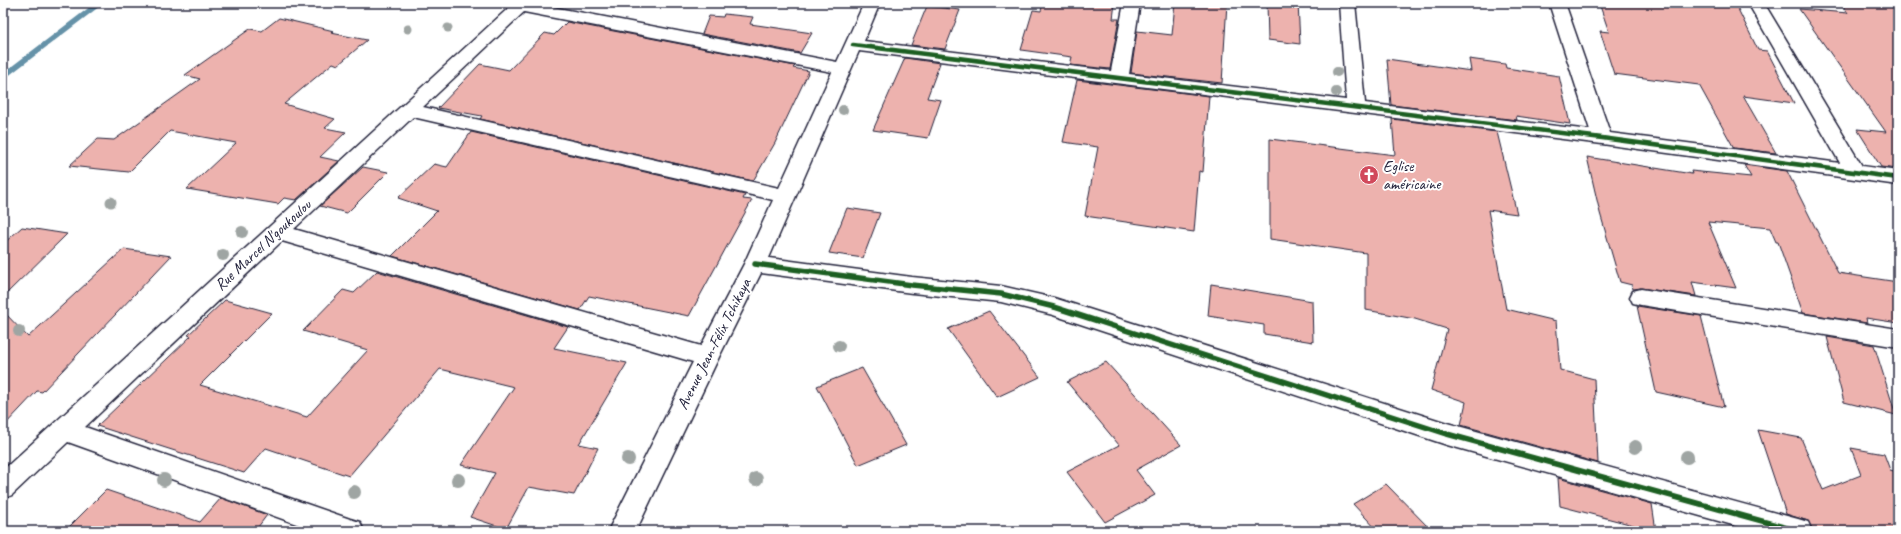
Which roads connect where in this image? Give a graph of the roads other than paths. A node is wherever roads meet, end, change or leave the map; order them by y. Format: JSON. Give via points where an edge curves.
{"nodes":[{"id":1,"x":872,"y":3,"type":"edge"},
{"id":2,"x":1132,"y":3,"type":"edge"},
{"id":3,"x":1347,"y":3,"type":"edge"},
{"id":4,"x":1557,"y":3,"type":"edge"},
{"id":5,"x":1756,"y":3,"type":"edge"},
{"id":6,"x":523,"y":5,"type":"edge"},
{"id":7,"x":853,"y":44,"type":"junction"},
{"id":8,"x":842,"y":68,"type":"junction"},
{"id":9,"x":1119,"y":79,"type":"junction"},
{"id":10,"x":1356,"y":108,"type":"junction"},
{"id":11,"x":408,"y":110,"type":"junction"},
{"id":12,"x":1602,"y":138,"type":"junction"},
{"id":13,"x":1856,"y":173,"type":"junction"},
{"id":14,"x":1898,"y":178,"type":"edge"},
{"id":15,"x":784,"y":196,"type":"junction"},
{"id":16,"x":277,"y":232,"type":"junction"},
{"id":17,"x":755,"y":264,"type":"junction"},
{"id":18,"x":1641,"y":297,"type":"dead end"},
{"id":19,"x":1898,"y":338,"type":"edge"},
{"id":20,"x":707,"y":357,"type":"junction"},
{"id":21,"x":63,"y":430,"type":"junction"},
{"id":22,"x":3,"y":487,"type":"edge"},
{"id":23,"x":350,"y":531,"type":"edge"},
{"id":24,"x":622,"y":531,"type":"edge"},
{"id":25,"x":1798,"y":531,"type":"edge"}],
"edges":[{"from":1,"to":7,"type":"street","name":"Avenue Jean-Félix Tchikaya"},
{"from":2,"to":9,"type":"street"},
{"from":3,"to":10,"type":"street"},
{"from":4,"to":12,"type":"street"},
{"from":5,"to":13,"type":"street"},
{"from":6,"to":8,"type":"street"},
{"from":6,"to":11,"type":"street","name":"Rue Marcel N'goukoulou"},
{"from":7,"to":8,"type":"street","name":"Avenue Jean-Félix Tchikaya"},
{"from":7,"to":9,"type":"street"},
{"from":8,"to":15,"type":"street","name":"Avenue Jean-Félix Tchikaya"},
{"from":9,"to":10,"type":"street"},
{"from":10,"to":12,"type":"street"},
{"from":11,"to":15,"type":"street"},
{"from":11,"to":16,"type":"street","name":"Rue Marcel N'goukoulou"},
{"from":12,"to":13,"type":"street"},
{"from":13,"to":14,"type":"street"},
{"from":15,"to":17,"type":"street","name":"Avenue Jean-Félix Tchikaya"},
{"from":16,"to":20,"type":"street"},
{"from":16,"to":21,"type":"street","name":"Rue Marcel N'goukoulou"},
{"from":17,"to":20,"type":"street","name":"Avenue Jean-Félix Tchikaya"},
{"from":17,"to":25,"type":"street","via":[[1001,294],[1054,307],[1446,434]]},
{"from":18,"to":19,"type":"street"},
{"from":20,"to":24,"type":"street","name":"Avenue Jean-Félix Tchikaya"},
{"from":21,"to":22,"type":"street","name":"Rue Marcel N'goukoulou"},
{"from":21,"to":23,"type":"street"}]}
